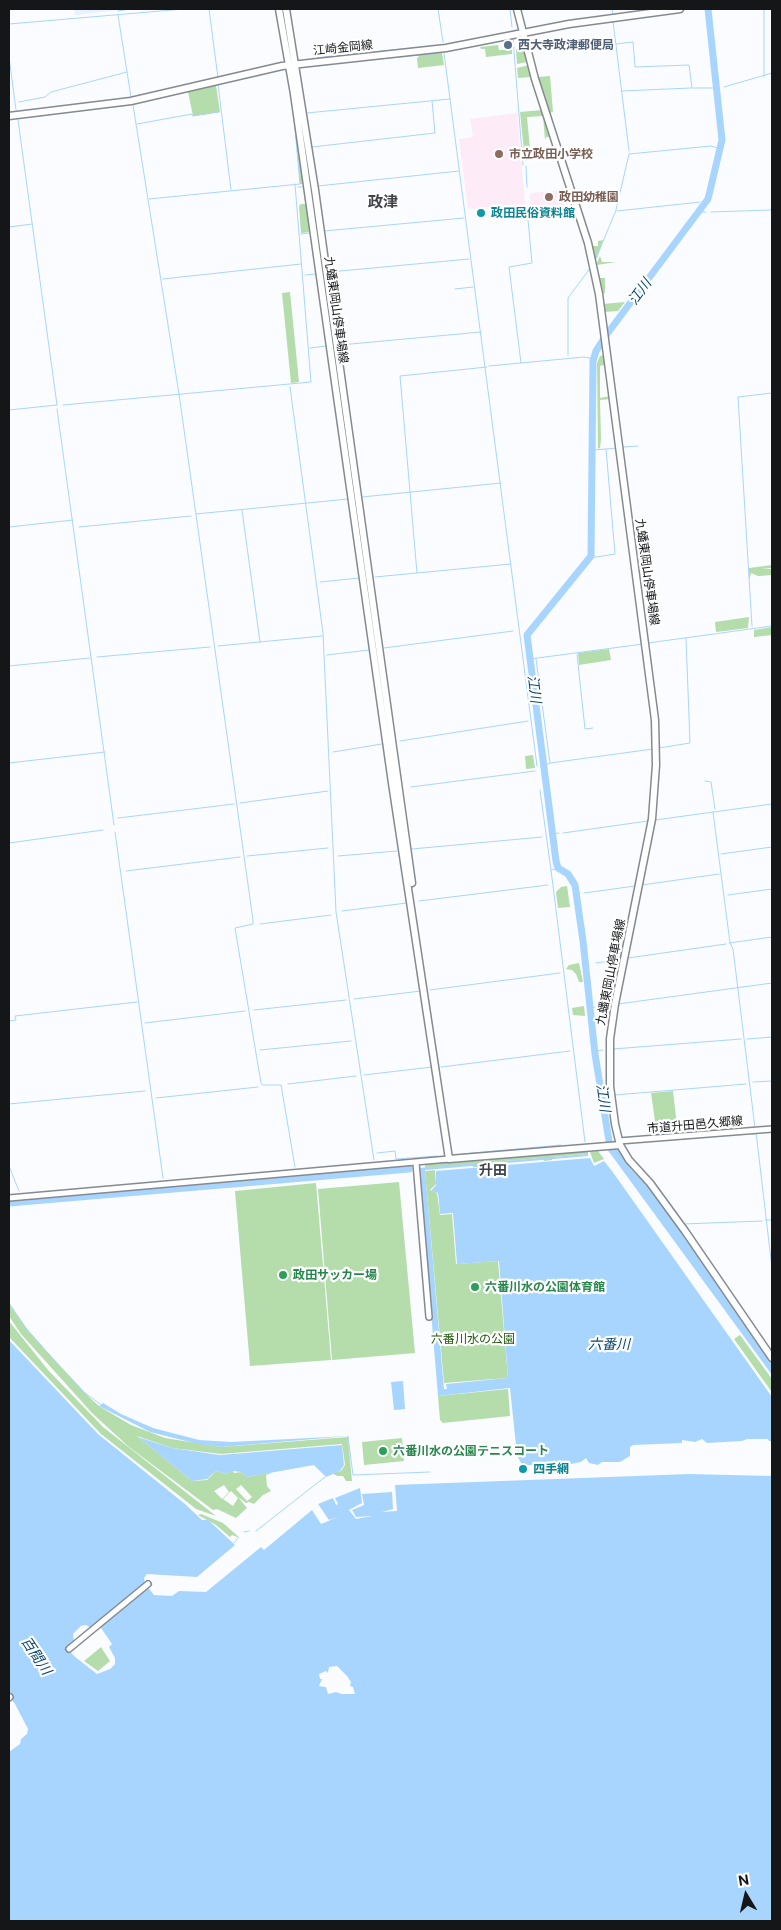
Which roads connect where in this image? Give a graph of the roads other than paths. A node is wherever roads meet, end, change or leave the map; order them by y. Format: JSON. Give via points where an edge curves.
{"nodes":[{"id":1,"x":279,"y":9,"type":"edge"},
{"id":2,"x":286,"y":9,"type":"edge"},
{"id":3,"x":517,"y":9,"type":"edge"},
{"id":4,"x":680,"y":9,"type":"edge"},
{"id":5,"x":522,"y":32,"type":"junction"},
{"id":6,"x":292,"y":65,"type":"junction"},
{"id":7,"x":9,"y":116,"type":"edge"},
{"id":8,"x":772,"y":1129,"type":"edge"},
{"id":9,"x":619,"y":1144,"type":"junction"},
{"id":10,"x":449,"y":1159,"type":"junction"},
{"id":11,"x":416,"y":1163,"type":"junction"},
{"id":12,"x":9,"y":1198,"type":"edge"},
{"id":13,"x":429,"y":1317,"type":"dead end"},
{"id":14,"x":772,"y":1358,"type":"edge"},
{"id":15,"x":148,"y":1584,"type":"dead end"},
{"id":16,"x":69,"y":1649,"type":"dead end"}],
"edges":[{"from":1,"to":6,"type":"main road","name":"九蟠東岡山停車場線"},
{"from":2,"to":6,"type":"main road","name":"九蟠東岡山停車場線"},
{"from":3,"to":5,"type":"main road","name":"九蟠東岡山停車場線"},
{"from":4,"to":5,"type":"main road","name":"江崎金岡線"},
{"from":5,"to":6,"type":"main road","name":"江崎金岡線","via":[[446,48]]},
{"from":5,"to":9,"type":"main road","name":"九蟠東岡山停車場線","via":[[588,242],[607,348],[653,703],[656,753],[652,819],[610,1039],[610,1086]]},
{"from":6,"to":7,"type":"main road","name":"江崎金岡線","via":[[131,101]]},
{"from":6,"to":10,"type":"main road","name":"九蟠東岡山停車場線","via":[[392,783]]},
{"from":8,"to":9,"type":"street","name":"市道升田邑久郷線"},
{"from":9,"to":10,"type":"main road"},
{"from":9,"to":14,"type":"main road","name":"九蟠東岡山停車場線","via":[[685,1231]]},
{"from":10,"to":11,"type":"street"},
{"from":11,"to":12,"type":"street"},
{"from":11,"to":13,"type":"street"},
{"from":15,"to":16,"type":"street"}]}
